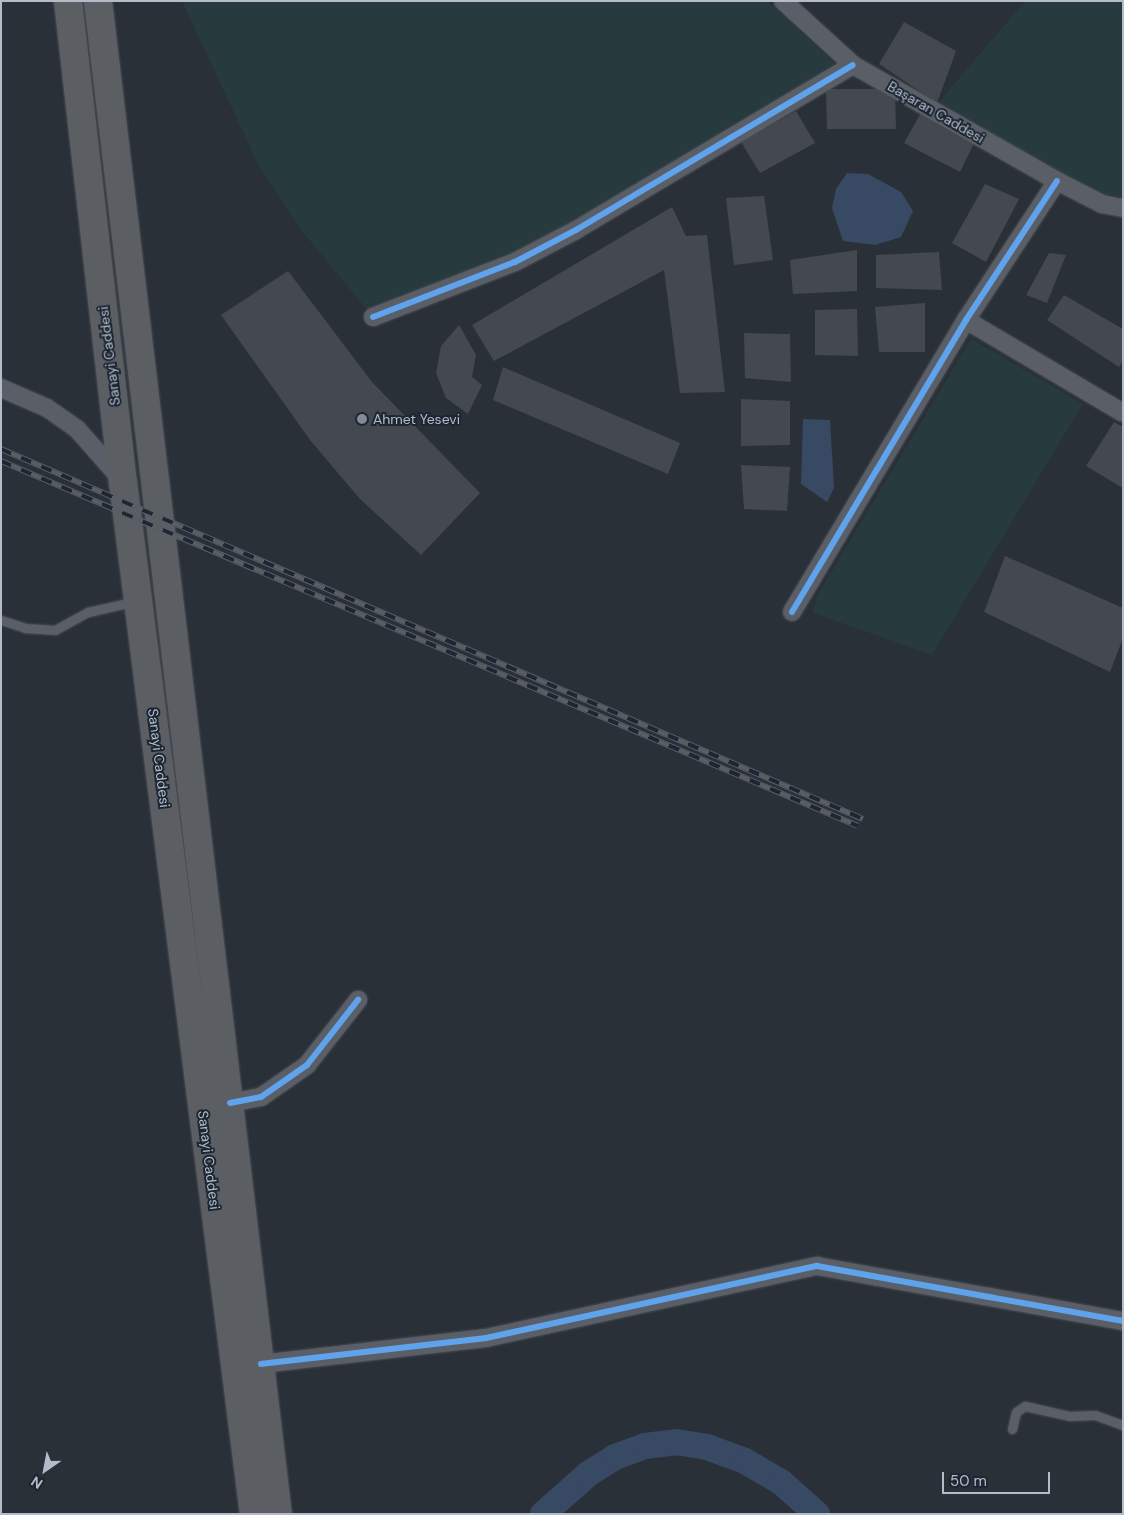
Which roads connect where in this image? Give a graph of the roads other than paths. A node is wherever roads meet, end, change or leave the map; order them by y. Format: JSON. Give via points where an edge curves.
{"nodes":[{"id":1,"x":68,"y":1,"type":"edge"},
{"id":2,"x":98,"y":1,"type":"edge"},
{"id":3,"x":783,"y":1,"type":"edge"},
{"id":4,"x":853,"y":65,"type":"junction"},
{"id":5,"x":1057,"y":181,"type":"junction"},
{"id":6,"x":1123,"y":208,"type":"edge"},
{"id":7,"x":373,"y":317,"type":"dead end"},
{"id":8,"x":966,"y":320,"type":"junction"},
{"id":9,"x":1,"y":388,"type":"edge"},
{"id":10,"x":1123,"y":413,"type":"edge"},
{"id":11,"x":123,"y":482,"type":"junction"},
{"id":12,"x":140,"y":600,"type":"junction"},
{"id":13,"x":792,"y":612,"type":"dead end"},
{"id":14,"x":1,"y":620,"type":"edge"},
{"id":15,"x":358,"y":1000,"type":"dead end"},
{"id":16,"x":230,"y":1103,"type":"junction"},
{"id":17,"x":1123,"y":1321,"type":"edge"},
{"id":18,"x":261,"y":1364,"type":"junction"},
{"id":19,"x":1123,"y":1425,"type":"edge"},
{"id":20,"x":1012,"y":1429,"type":"dead end"},
{"id":21,"x":254,"y":1514,"type":"edge"},
{"id":22,"x":278,"y":1514,"type":"edge"}],
"edges":[{"from":1,"to":11,"type":"highway","name":"Sanayi Caddesi"},
{"from":2,"to":16,"type":"highway","name":"Sanayi Caddesi"},
{"from":3,"to":4,"type":"street","name":"Başaran Caddesi"},
{"from":4,"to":5,"type":"street","name":"Başaran Caddesi"},
{"from":4,"to":7,"type":"street","via":[[576,230],[514,262]]},
{"from":5,"to":6,"type":"street","name":"Başaran Caddesi","via":[[1102,204]]},
{"from":5,"to":8,"type":"street"},
{"from":8,"to":10,"type":"street"},
{"from":8,"to":13,"type":"street"},
{"from":9,"to":11,"type":"street","via":[[47,408],[77,429]]},
{"from":11,"to":12,"type":"highway","name":"Sanayi Caddesi"},
{"from":12,"to":14,"type":"lane","via":[[88,612],[55,630],[25,628]]},
{"from":12,"to":21,"type":"highway","name":"Sanayi Caddesi"},
{"from":15,"to":16,"type":"street","via":[[307,1065],[261,1098]]},
{"from":16,"to":18,"type":"highway","name":"Sanayi Caddesi"},
{"from":17,"to":18,"type":"street","via":[[817,1266],[486,1338]]},
{"from":18,"to":22,"type":"highway","name":"Sanayi Caddesi"},
{"from":19,"to":20,"type":"lane","via":[[1095,1415],[1068,1416],[1025,1406],[1016,1412]]}]}
